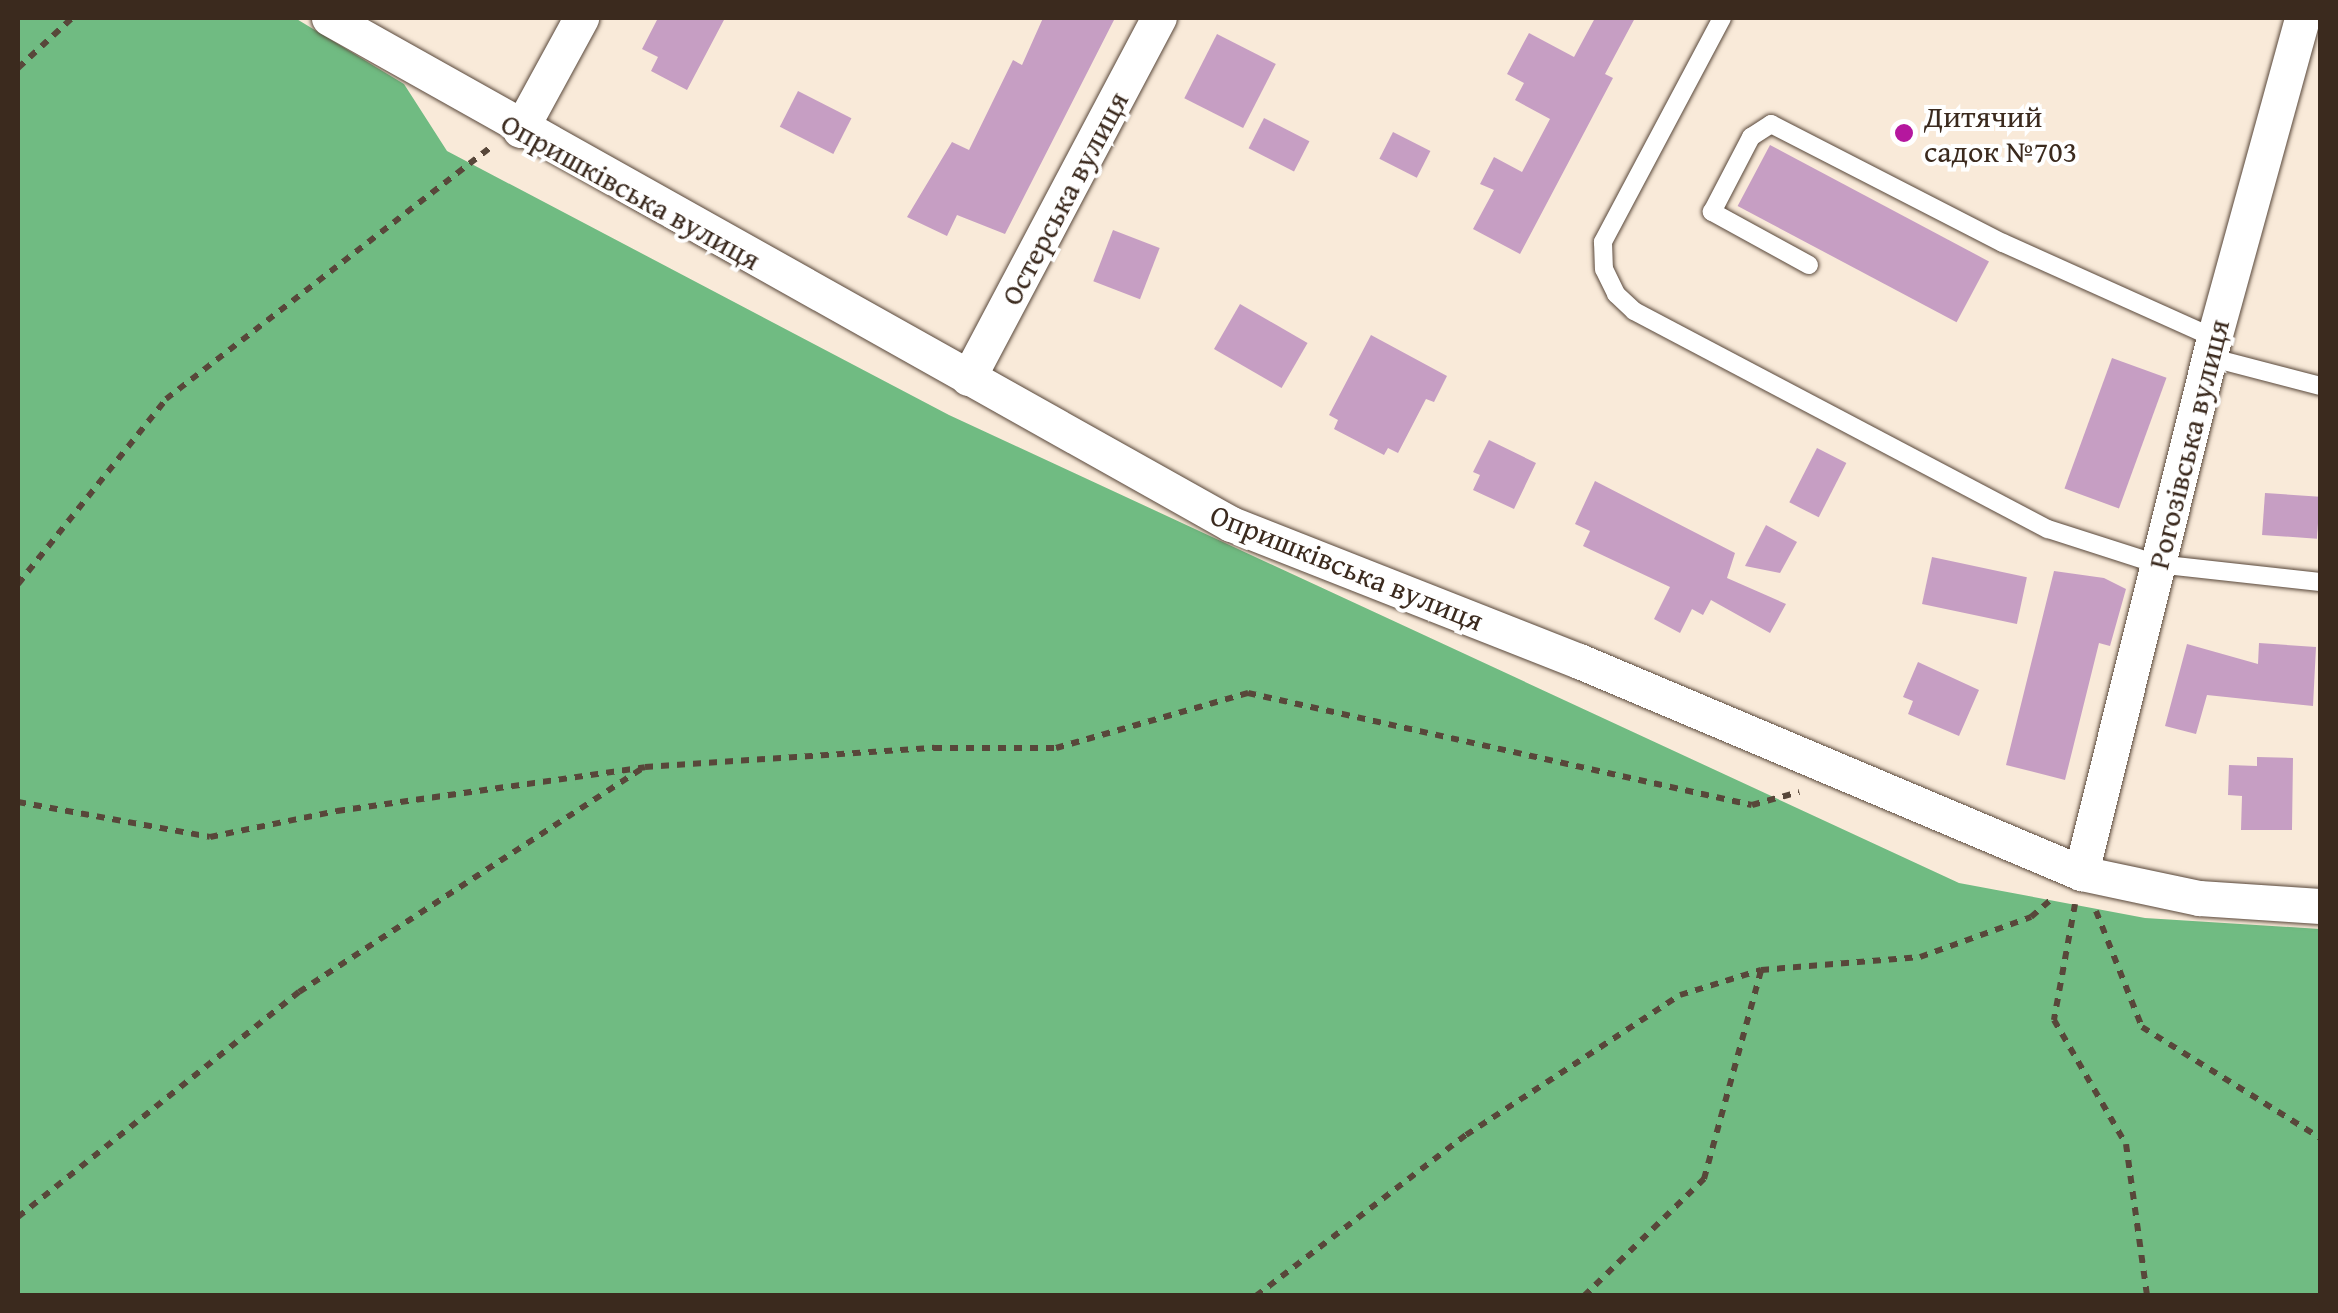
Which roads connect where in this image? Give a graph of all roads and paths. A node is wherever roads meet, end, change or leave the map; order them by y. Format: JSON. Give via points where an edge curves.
{"nodes":[{"id":1,"x":72,"y":18,"type":"edge"},
{"id":2,"x":328,"y":18,"type":"edge"},
{"id":3,"x":581,"y":18,"type":"edge"},
{"id":4,"x":1159,"y":18,"type":"edge"},
{"id":5,"x":1722,"y":18,"type":"edge"},
{"id":6,"x":2302,"y":18,"type":"edge"},
{"id":7,"x":18,"y":68,"type":"edge"},
{"id":8,"x":520,"y":130,"type":"junction"},
{"id":9,"x":1809,"y":265,"type":"dead end"},
{"id":10,"x":2211,"y":348,"type":"junction"},
{"id":11,"x":968,"y":378,"type":"junction"},
{"id":12,"x":2320,"y":386,"type":"edge"},
{"id":13,"x":2157,"y":564,"type":"junction"},
{"id":14,"x":2320,"y":582,"type":"edge"},
{"id":15,"x":18,"y":584,"type":"edge"},
{"id":16,"x":645,"y":767,"type":"junction"},
{"id":17,"x":1854,"y":777,"type":"junction"},
{"id":18,"x":18,"y":802,"type":"edge"},
{"id":19,"x":2080,"y":873,"type":"junction"},
{"id":20,"x":2320,"y":906,"type":"edge"},
{"id":21,"x":1761,"y":970,"type":"junction"},
{"id":22,"x":2320,"y":1138,"type":"edge"},
{"id":23,"x":18,"y":1217,"type":"edge"},
{"id":24,"x":1256,"y":1296,"type":"edge"},
{"id":25,"x":1584,"y":1296,"type":"edge"},
{"id":26,"x":2147,"y":1296,"type":"edge"}],
"edges":[{"from":1,"to":7,"type":"path"},
{"from":2,"to":8,"type":"street","name":"Опришківська вулиця"},
{"from":3,"to":8,"type":"street"},
{"from":4,"to":11,"type":"street","name":"Остерська вулиця"},
{"from":5,"to":13,"type":"lane","via":[[1603,242],[1604,269],[1616,294],[1634,311],[2048,529]]},
{"from":6,"to":10,"type":"street","name":"Рогозівська вулиця"},
{"from":8,"to":11,"type":"street","name":"Опришківська вулиця"},
{"from":8,"to":15,"type":"path","via":[[468,160],[166,400]]},
{"from":9,"to":10,"type":"lane","via":[[1712,212],[1751,137],[1772,124]]},
{"from":10,"to":12,"type":"lane"},
{"from":10,"to":13,"type":"street","name":"Рогозівська вулиця"},
{"from":11,"to":17,"type":"street","name":"Опришківська вулиця","via":[[1231,524]]},
{"from":13,"to":14,"type":"lane"},
{"from":13,"to":19,"type":"street","name":"Рогозівська вулиця"},
{"from":16,"to":17,"type":"path","via":[[934,748],[1056,748],[1248,693],[1752,806]]},
{"from":16,"to":18,"type":"path","via":[[337,811],[210,838]]},
{"from":16,"to":23,"type":"path","via":[[299,992]]},
{"from":17,"to":19,"type":"street","name":"Опришківська вулиця"},
{"from":19,"to":20,"type":"street","name":"Опришківська вулиця","via":[[2200,898]]},
{"from":19,"to":21,"type":"path","via":[[2031,917],[1978,941],[1920,956]]},
{"from":19,"to":22,"type":"path","via":[[2142,1027]]},
{"from":19,"to":26,"type":"path","via":[[2054,1020],[2126,1144]]},
{"from":21,"to":24,"type":"path","via":[[1680,994],[1466,1135]]},
{"from":21,"to":25,"type":"path","via":[[1704,1179]]}]}
